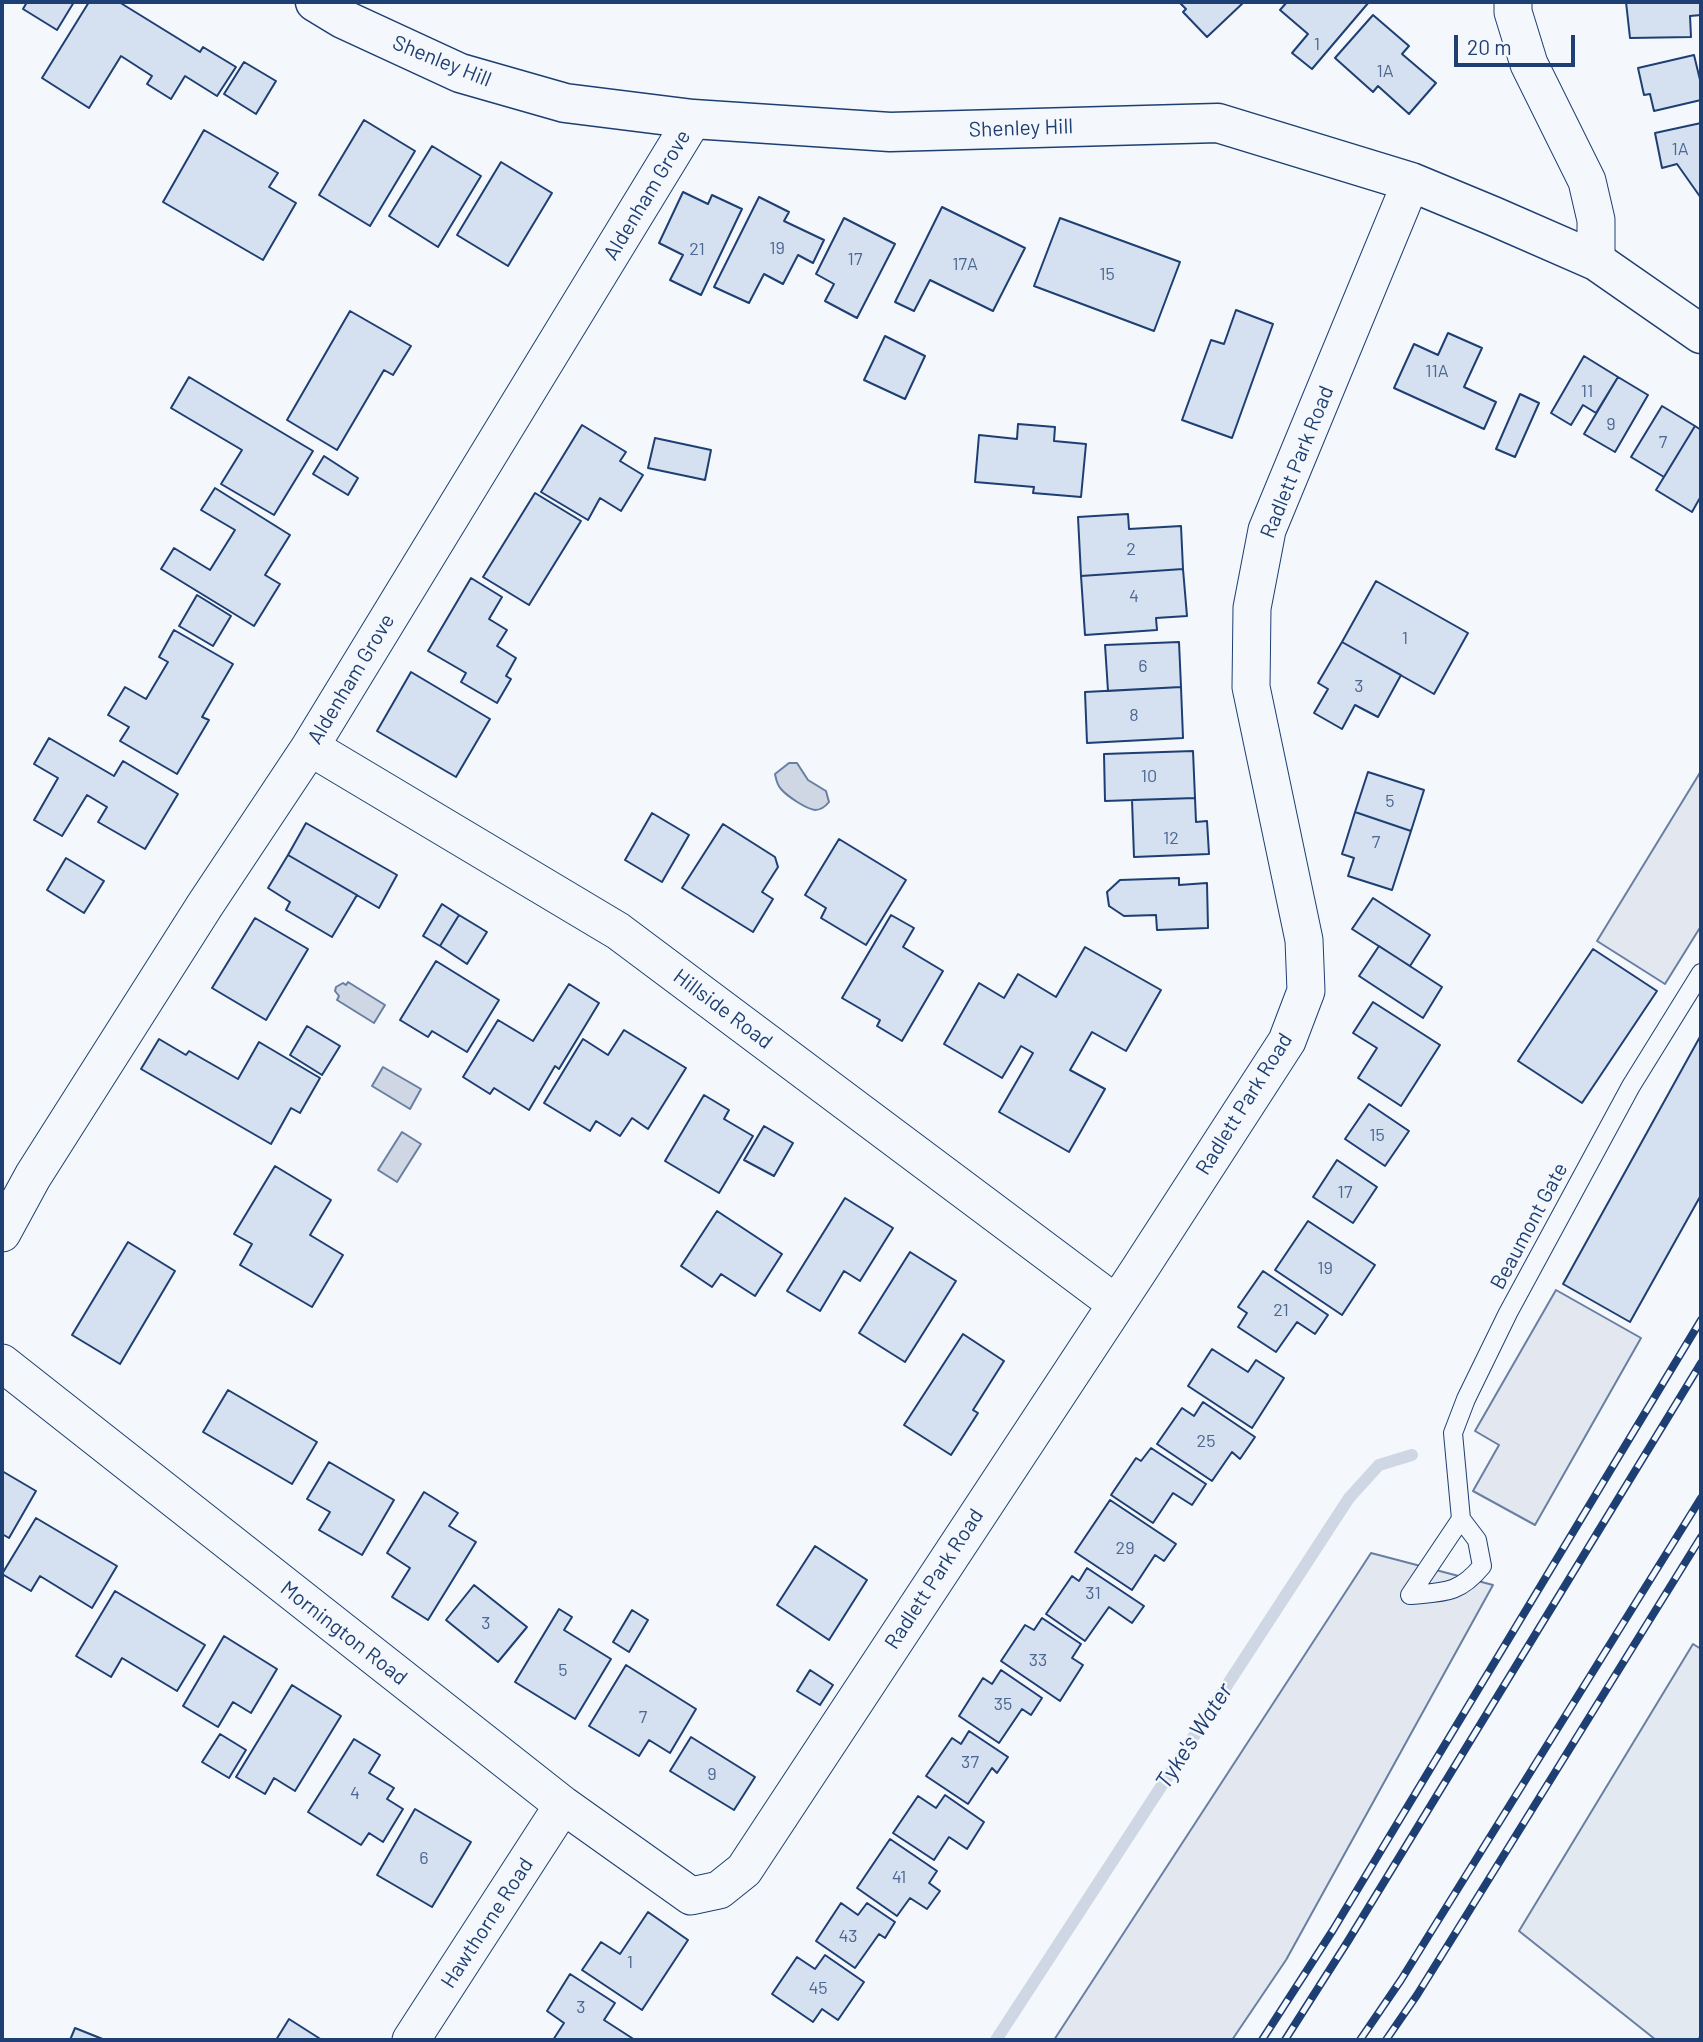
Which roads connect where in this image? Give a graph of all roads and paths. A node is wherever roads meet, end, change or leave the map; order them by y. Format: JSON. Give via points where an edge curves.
{"nodes":[{"id":1,"x":314,"y":2,"type":"edge"},
{"id":2,"x":1513,"y":2,"type":"edge"},
{"id":3,"x":693,"y":119,"type":"junction"},
{"id":4,"x":1411,"y":182,"type":"junction"},
{"id":5,"x":1595,"y":261,"type":"junction"},
{"id":6,"x":1701,"y":334,"type":"edge"},
{"id":7,"x":310,"y":747,"type":"junction"},
{"id":8,"x":1701,"y":973,"type":"edge"},
{"id":9,"x":2,"y":1233,"type":"edge"},
{"id":10,"x":1115,"y":1303,"type":"junction"},
{"id":11,"x":2,"y":1363,"type":"edge"},
{"id":12,"x":1461,"y":1519,"type":"junction"},
{"id":13,"x":563,"y":1805,"type":"junction"},
{"id":14,"x":691,"y":1896,"type":"joint"},
{"id":15,"x":411,"y":2040,"type":"edge"}],
"edges":[{"from":1,"to":3,"type":"street","name":"Shenley Hill","via":[[460,73],[565,103]]},
{"from":2,"to":5,"type":"street","via":[[1529,64],[1587,181],[1596,220]]},
{"from":3,"to":4,"type":"street","name":"Shenley Hill","via":[[890,132],[1218,122]]},
{"from":3,"to":7,"type":"street","name":"Aldenham Grove"},
{"from":4,"to":5,"type":"street","name":"Shenley Hill"},
{"from":4,"to":10,"type":"street","name":"Radlett Park Road","via":[[1267,530],[1252,608],[1251,687],[1304,940],[1306,991],[1287,1041]]},
{"from":5,"to":6,"type":"street","name":"Shenley Hill"},
{"from":7,"to":9,"type":"street","name":"Aldenham Grove","via":[[33,1176]]},
{"from":7,"to":10,"type":"street","name":"Hillside Road","via":[[618,931]]},
{"from":8,"to":12,"type":"lane","name":"Beaumont Gate","via":[[1631,1086],[1466,1399],[1453,1433]]},
{"from":10,"to":14,"type":"street","name":"Radlett Park Road","via":[[744,1870],[719,1889]]},
{"from":11,"to":13,"type":"street","name":"Mornington Road"},
{"from":12,"to":12,"type":"lane","via":[[1477,1540],[1482,1566],[1470,1581],[1453,1591],[1410,1595]]},
{"from":13,"to":14,"type":"street","name":"Mornington Road"},
{"from":13,"to":15,"type":"street","name":"Hawthorne Road"}]}
